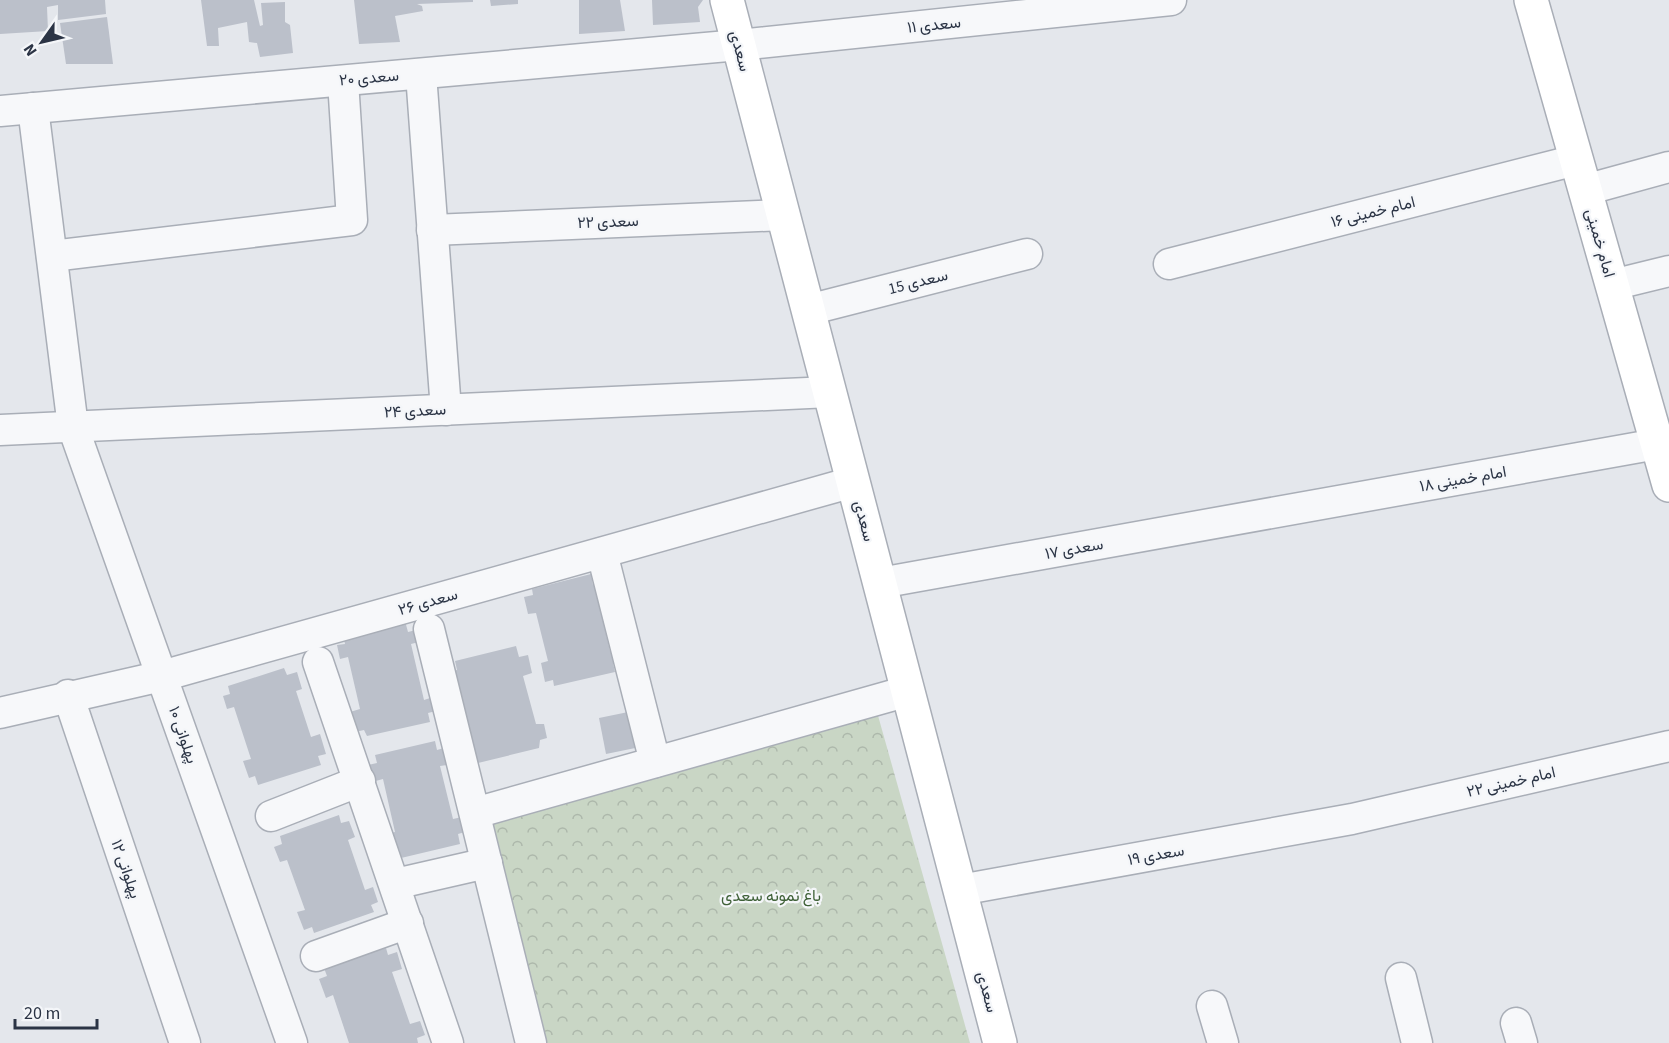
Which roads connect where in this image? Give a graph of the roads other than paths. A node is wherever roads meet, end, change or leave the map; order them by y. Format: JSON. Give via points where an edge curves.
{"nodes":[{"id":1,"x":727,"y":0,"type":"edge"},
{"id":2,"x":1171,"y":0,"type":"edge"},
{"id":3,"x":1531,"y":0,"type":"edge"},
{"id":4,"x":739,"y":45,"type":"junction"},
{"id":5,"x":421,"y":74,"type":"junction"},
{"id":6,"x":343,"y":81,"type":"junction"},
{"id":7,"x":33,"y":108,"type":"junction"},
{"id":8,"x":0,"y":111,"type":"edge"},
{"id":9,"x":1669,"y":167,"type":"edge"},
{"id":10,"x":1580,"y":175,"type":"junction"},
{"id":11,"x":783,"y":215,"type":"junction"},
{"id":12,"x":432,"y":230,"type":"junction"},
{"id":13,"x":1027,"y":254,"type":"dead end"},
{"id":14,"x":52,"y":256,"type":"junction"},
{"id":15,"x":1169,"y":264,"type":"dead end"},
{"id":16,"x":1669,"y":271,"type":"edge"},
{"id":17,"x":1612,"y":285,"type":"junction"},
{"id":18,"x":808,"y":310,"type":"junction"},
{"id":19,"x":830,"y":392,"type":"junction"},
{"id":20,"x":446,"y":410,"type":"junction"},
{"id":21,"x":74,"y":427,"type":"junction"},
{"id":22,"x":0,"y":430,"type":"edge"},
{"id":23,"x":1657,"y":444,"type":"junction"},
{"id":24,"x":853,"y":482,"type":"junction"},
{"id":25,"x":1669,"y":485,"type":"edge"},
{"id":26,"x":1268,"y":514,"type":"joint"},
{"id":27,"x":602,"y":553,"type":"junction"},
{"id":28,"x":880,"y":583,"type":"junction"},
{"id":29,"x":429,"y":629,"type":"dead end"},
{"id":30,"x":318,"y":662,"type":"dead end"},
{"id":31,"x":162,"y":676,"type":"junction"},
{"id":32,"x":908,"y":691,"type":"junction"},
{"id":33,"x":68,"y":695,"type":"junction"},
{"id":34,"x":0,"y":713,"type":"edge"},
{"id":35,"x":1669,"y":746,"type":"edge"},
{"id":36,"x":655,"y":762,"type":"junction"},
{"id":37,"x":360,"y":781,"type":"junction"},
{"id":38,"x":475,"y":813,"type":"junction"},
{"id":39,"x":271,"y":816,"type":"dead end"},
{"id":40,"x":1352,"y":819,"type":"joint"},
{"id":41,"x":487,"y":863,"type":"junction"},
{"id":42,"x":395,"y":884,"type":"junction"},
{"id":43,"x":960,"y":890,"type":"junction"},
{"id":44,"x":408,"y":924,"type":"junction"},
{"id":45,"x":316,"y":956,"type":"dead end"},
{"id":46,"x":1401,"y":978,"type":"dead end"},
{"id":47,"x":1212,"y":1006,"type":"dead end"},
{"id":48,"x":185,"y":1043,"type":"edge"},
{"id":49,"x":292,"y":1043,"type":"edge"},
{"id":50,"x":448,"y":1043,"type":"edge"},
{"id":51,"x":531,"y":1043,"type":"edge"},
{"id":52,"x":1000,"y":1043,"type":"edge"},
{"id":53,"x":1223,"y":1043,"type":"edge"},
{"id":54,"x":1417,"y":1043,"type":"edge"}],
"edges":[{"from":1,"to":4,"type":"main road","name":"سعدی"},
{"from":2,"to":4,"type":"street","name":"سعدی ۱۱"},
{"from":3,"to":10,"type":"main road","name":"امام خمینی"},
{"from":4,"to":5,"type":"street","name":"سعدی ۲۰"},
{"from":4,"to":11,"type":"main road","name":"سعدی"},
{"from":5,"to":6,"type":"street","name":"سعدی ۲۰"},
{"from":5,"to":12,"type":"street"},
{"from":6,"to":7,"type":"street","name":"سعدی ۲۰"},
{"from":6,"to":14,"type":"street","via":[[352,220]]},
{"from":7,"to":8,"type":"street","name":"سعدی ۲۰"},
{"from":7,"to":14,"type":"street","name":"پهلوانی ۱۰"},
{"from":9,"to":10,"type":"street","name":"امام خمینی ۱۶"},
{"from":10,"to":15,"type":"street","name":"امام خمینی ۱۶"},
{"from":10,"to":17,"type":"main road","name":"امام خمینی"},
{"from":11,"to":12,"type":"street","name":"سعدی ۲۲"},
{"from":11,"to":18,"type":"main road","name":"سعدی"},
{"from":12,"to":20,"type":"street"},
{"from":13,"to":18,"type":"street","name":"سعدی 15"},
{"from":14,"to":21,"type":"street","name":"پهلوانی ۱۰"},
{"from":16,"to":17,"type":"street"},
{"from":17,"to":23,"type":"main road","name":"امام خمینی"},
{"from":18,"to":19,"type":"main road","name":"سعدی"},
{"from":19,"to":20,"type":"street","name":"سعدی ۲۴"},
{"from":19,"to":24,"type":"main road","name":"سعدی"},
{"from":20,"to":21,"type":"street","name":"سعدی ۲۴"},
{"from":21,"to":22,"type":"street","name":"سعدی ۲۴"},
{"from":21,"to":31,"type":"street","name":"پهلوانی ۱۰"},
{"from":23,"to":25,"type":"main road","name":"امام خمینی"},
{"from":23,"to":26,"type":"street","name":"امام خمینی ۱۸"},
{"from":24,"to":27,"type":"street","name":"سعدی ۲۶"},
{"from":24,"to":28,"type":"main road","name":"سعدی"},
{"from":26,"to":28,"type":"street","name":"سعدی ۱۷"},
{"from":27,"to":31,"type":"street","name":"سعدی ۲۶"},
{"from":27,"to":36,"type":"street"},
{"from":28,"to":32,"type":"main road","name":"سعدی"},
{"from":29,"to":38,"type":"street"},
{"from":30,"to":37,"type":"street"},
{"from":31,"to":33,"type":"street","name":"سعدی ۲۶"},
{"from":31,"to":49,"type":"street","name":"پهلوانی ۱۰"},
{"from":32,"to":36,"type":"street"},
{"from":32,"to":43,"type":"main road","name":"سعدی"},
{"from":33,"to":34,"type":"street","name":"سعدی ۲۶"},
{"from":33,"to":48,"type":"street","name":"پهلوانی ۱۲"},
{"from":35,"to":40,"type":"street","name":"امام خمینی ۲۲"},
{"from":36,"to":38,"type":"street"},
{"from":37,"to":39,"type":"street"},
{"from":37,"to":42,"type":"street"},
{"from":38,"to":41,"type":"street"},
{"from":40,"to":43,"type":"street","name":"سعدی ۱۹"},
{"from":41,"to":42,"type":"street"},
{"from":41,"to":51,"type":"street"},
{"from":42,"to":44,"type":"street"},
{"from":43,"to":52,"type":"main road","name":"سعدی"},
{"from":44,"to":45,"type":"street"},
{"from":44,"to":50,"type":"street"},
{"from":46,"to":54,"type":"street"},
{"from":47,"to":53,"type":"street"}]}
